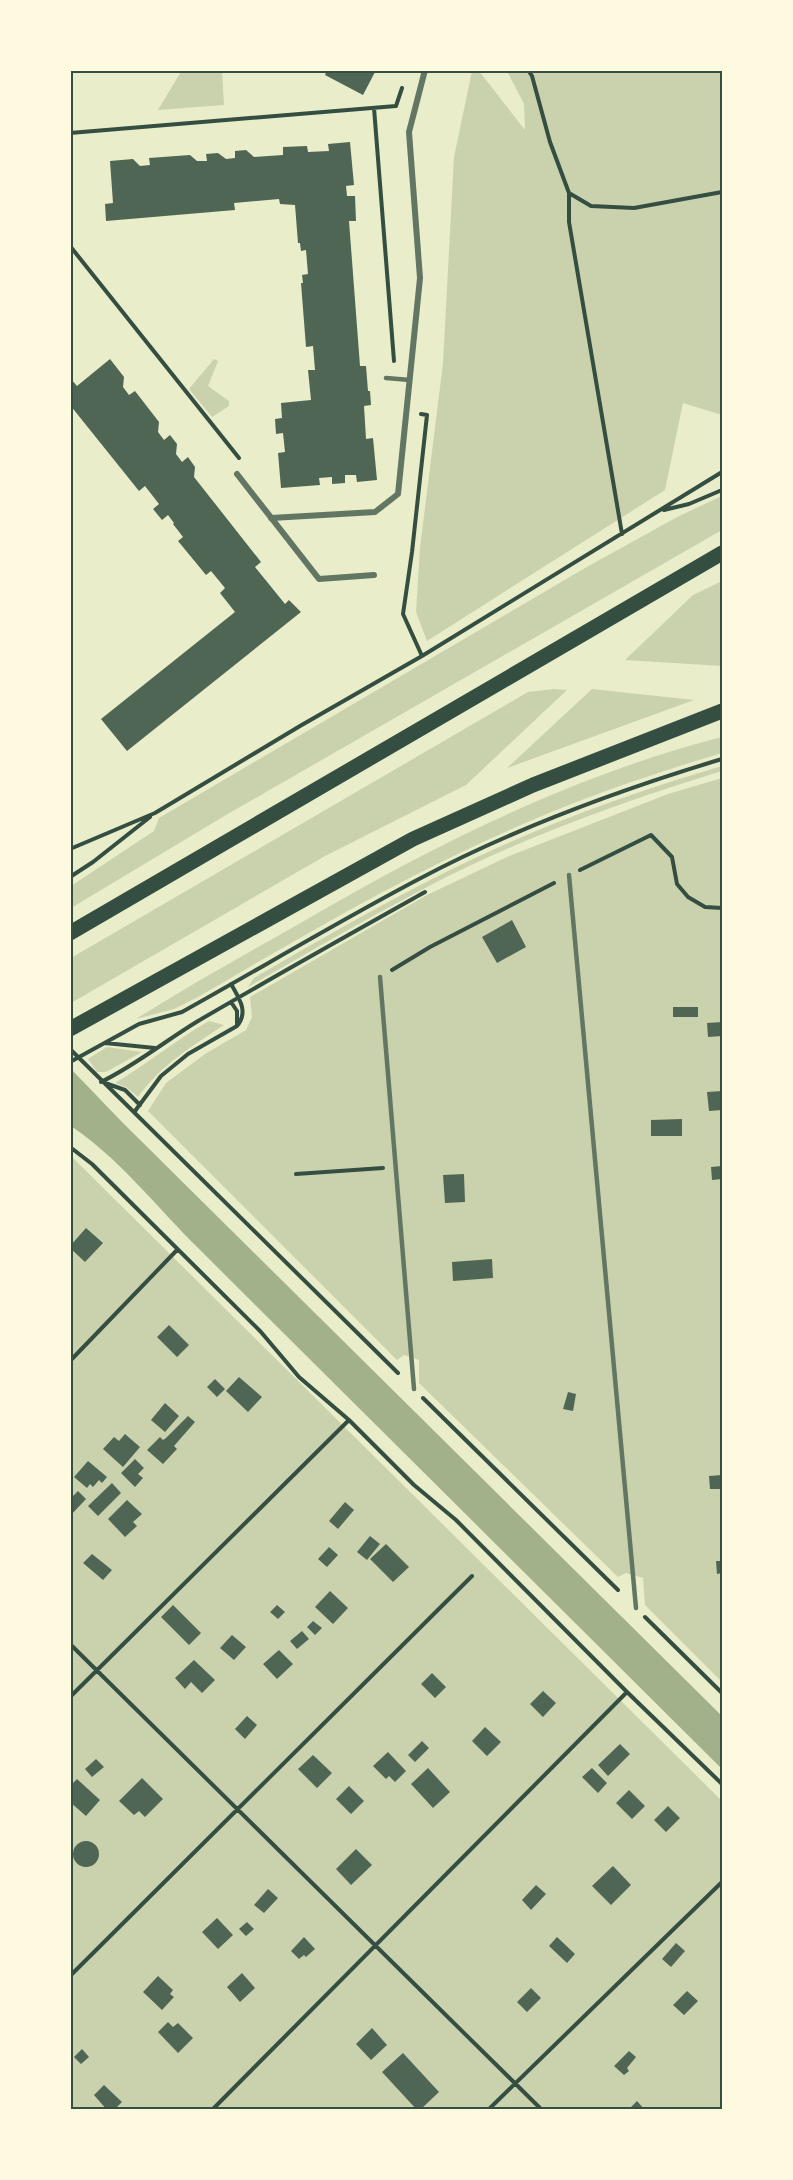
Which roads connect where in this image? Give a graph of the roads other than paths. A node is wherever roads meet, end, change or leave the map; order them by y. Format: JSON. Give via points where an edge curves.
{"nodes":[{"id":1,"x":426,"y":70,"type":"edge"},
{"id":2,"x":386,"y":378,"type":"dead end"},
{"id":3,"x":410,"y":380,"type":"junction"},
{"id":4,"x":237,"y":474,"type":"dead end"},
{"id":5,"x":271,"y":518,"type":"junction"},
{"id":6,"x":723,"y":553,"type":"edge"},
{"id":7,"x":374,"y":575,"type":"dead end"},
{"id":8,"x":723,"y":711,"type":"edge"},
{"id":9,"x":569,"y":875,"type":"dead end"},
{"id":10,"x":70,"y":933,"type":"edge"},
{"id":11,"x":380,"y":977,"type":"dead end"},
{"id":12,"x":73,"y":1028,"type":"edge"},
{"id":13,"x":414,"y":1389,"type":"road end"},
{"id":14,"x":636,"y":1608,"type":"road end"}],
"edges":[{"from":1,"to":3,"type":"street","via":[[409,132],[420,278]]},
{"from":2,"to":3,"type":"lane"},
{"from":3,"to":5,"type":"street","via":[[398,494],[375,512]]},
{"from":4,"to":5,"type":"street"},
{"from":5,"to":7,"type":"street","via":[[319,579]]},
{"from":6,"to":10,"type":"main road"},
{"from":8,"to":12,"type":"main road","via":[[552,777],[413,839]]},
{"from":9,"to":14,"type":"lane"},
{"from":11,"to":13,"type":"lane"}]}
